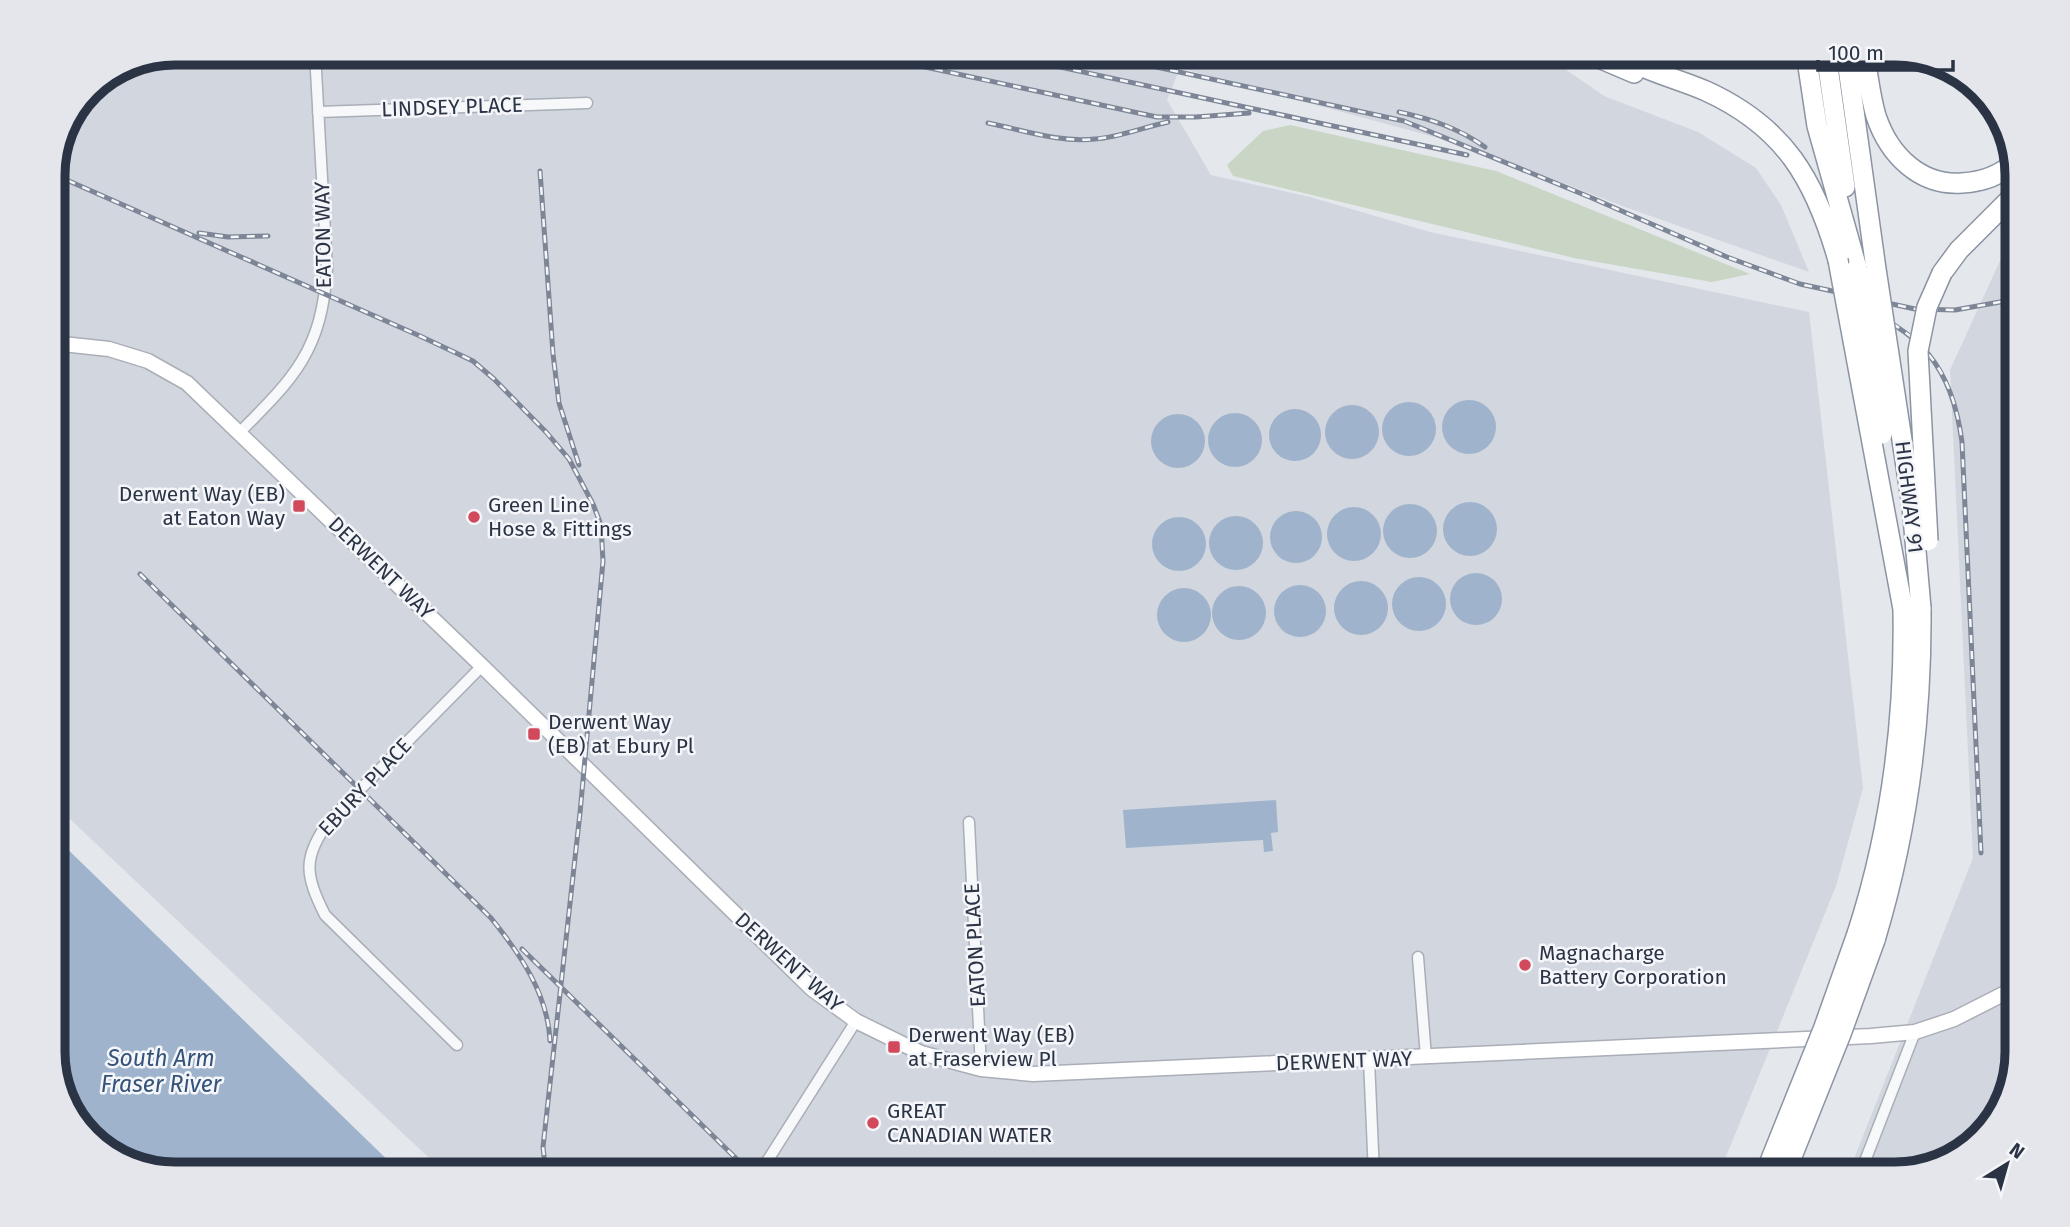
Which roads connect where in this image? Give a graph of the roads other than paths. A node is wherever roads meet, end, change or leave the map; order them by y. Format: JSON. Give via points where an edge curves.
{"nodes":[{"id":1,"x":315,"y":65,"type":"edge"},
{"id":2,"x":1619,"y":65,"type":"edge"},
{"id":3,"x":1642,"y":65,"type":"edge"},
{"id":4,"x":1808,"y":65,"type":"edge"},
{"id":5,"x":1828,"y":65,"type":"edge"},
{"id":6,"x":1847,"y":65,"type":"edge"},
{"id":7,"x":1867,"y":65,"type":"edge"},
{"id":8,"x":587,"y":103,"type":"dead end"},
{"id":9,"x":317,"y":112,"type":"junction"},
{"id":10,"x":1767,"y":130,"type":"junction"},
{"id":11,"x":2005,"y":170,"type":"edge"},
{"id":12,"x":2005,"y":204,"type":"edge"},
{"id":13,"x":1866,"y":269,"type":"junction"},
{"id":14,"x":65,"y":344,"type":"edge"},
{"id":15,"x":240,"y":432,"type":"junction"},
{"id":16,"x":1912,"y":609,"type":"junction"},
{"id":17,"x":482,"y":666,"type":"junction"},
{"id":18,"x":969,"y":822,"type":"dead end"},
{"id":19,"x":1866,"y":937,"type":"junction"},
{"id":20,"x":1418,"y":957,"type":"dead end"},
{"id":21,"x":2005,"y":994,"type":"edge"},
{"id":22,"x":856,"y":1021,"type":"junction"},
{"id":23,"x":1915,"y":1032,"type":"junction"},
{"id":24,"x":457,"y":1045,"type":"dead end"},
{"id":25,"x":1426,"y":1057,"type":"junction"},
{"id":26,"x":1369,"y":1060,"type":"junction"},
{"id":27,"x":981,"y":1069,"type":"junction"},
{"id":28,"x":767,"y":1162,"type":"edge"},
{"id":29,"x":1373,"y":1162,"type":"edge"},
{"id":30,"x":1770,"y":1162,"type":"edge"},
{"id":31,"x":1790,"y":1162,"type":"edge"},
{"id":32,"x":1865,"y":1162,"type":"edge"}],
"edges":[{"from":1,"to":9,"type":"street","name":"EATON WAY"},
{"from":2,"to":10,"type":"highway"},
{"from":3,"to":10,"type":"highway","via":[[1719,98]]},
{"from":4,"to":13,"type":"highway","via":[[1817,127]]},
{"from":5,"to":13,"type":"highway","name":"HIGHWAY 91"},
{"from":6,"to":13,"type":"highway","name":"HIGHWAY 91"},
{"from":7,"to":11,"type":"highway","via":[[1877,116],[1905,163],[1926,178],[1947,184],[1975,183]]},
{"from":8,"to":9,"type":"street","name":"LINDSEY PLACE"},
{"from":9,"to":15,"type":"street","name":"EATON WAY","via":[[327,268],[320,317],[294,373]]},
{"from":10,"to":16,"type":"highway","bridge":true,"via":[[1794,157],[1824,212]]},
{"from":12,"to":16,"type":"highway","bridge":true,"via":[[1959,250],[1927,307],[1918,351],[1928,543]]},
{"from":13,"to":16,"type":"highway","name":"HIGHWAY 91","bridge":true,"via":[[1912,506]]},
{"from":14,"to":15,"type":"street","name":"DERWENT WAY","via":[[109,349],[148,361],[187,383]]},
{"from":15,"to":17,"type":"street","name":"DERWENT WAY"},
{"from":16,"to":19,"type":"highway","name":"HIGHWAY 91","via":[[1921,674],[1912,776],[1896,865]]},
{"from":17,"to":22,"type":"street","name":"DERWENT WAY","via":[[812,989]]},
{"from":17,"to":24,"type":"street","name":"EBURY PLACE","via":[[330,820],[316,839],[309,863],[312,889],[325,915]]},
{"from":18,"to":27,"type":"street","name":"EATON PLACE"},
{"from":19,"to":30,"type":"highway","bridge":true},
{"from":19,"to":31,"type":"highway","bridge":true,"via":[[1841,1034]]},
{"from":20,"to":25,"type":"street"},
{"from":21,"to":23,"type":"street","name":"DERWENT WAY"},
{"from":22,"to":27,"type":"street","name":"DERWENT WAY","via":[[922,1053]]},
{"from":22,"to":28,"type":"street"},
{"from":23,"to":25,"type":"street","name":"DERWENT WAY"},
{"from":23,"to":32,"type":"street"},
{"from":25,"to":26,"type":"street","name":"DERWENT WAY"},
{"from":26,"to":27,"type":"street","name":"DERWENT WAY","via":[[1033,1074]]},
{"from":26,"to":29,"type":"street"}]}
